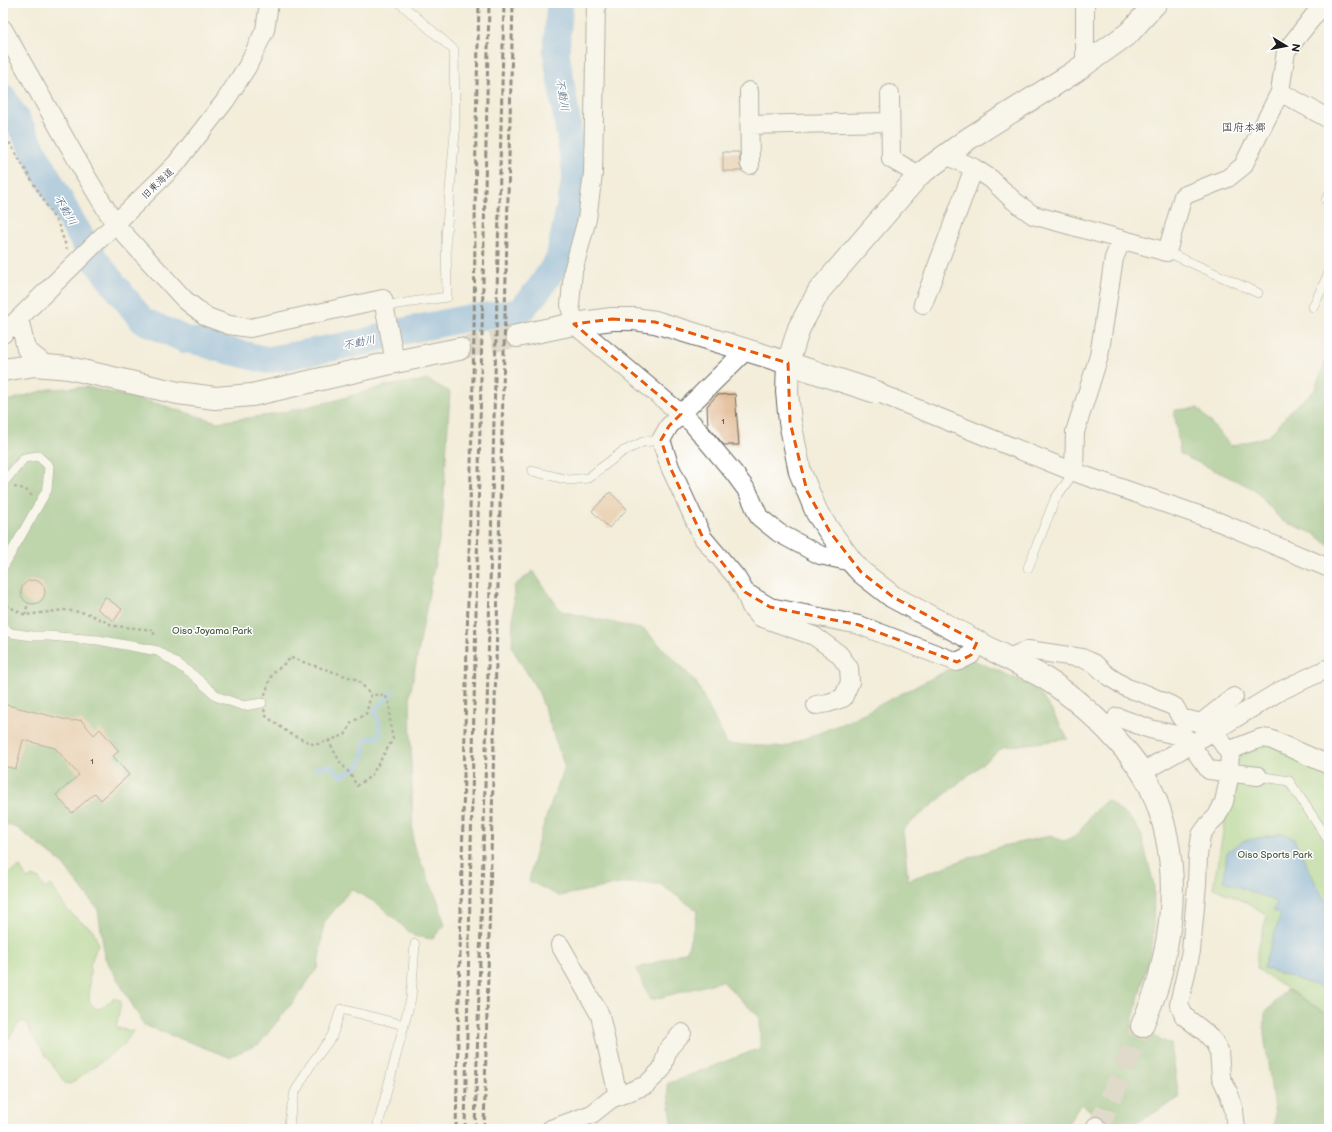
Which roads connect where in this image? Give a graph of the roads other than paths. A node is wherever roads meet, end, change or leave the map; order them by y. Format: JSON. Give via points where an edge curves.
{"nodes":[{"id":1,"x":269,"y":3,"type":"edge"},
{"id":2,"x":400,"y":3,"type":"edge"},
{"id":3,"x":596,"y":3,"type":"edge"},
{"id":4,"x":1085,"y":3,"type":"edge"},
{"id":5,"x":1156,"y":3,"type":"edge"},
{"id":6,"x":1324,"y":3,"type":"edge"},
{"id":7,"x":3,"y":29,"type":"edge"},
{"id":8,"x":1084,"y":65,"type":"junction"},
{"id":9,"x":749,"y":91,"type":"dead end"},
{"id":10,"x":1280,"y":92,"type":"junction"},
{"id":11,"x":890,"y":94,"type":"dead end"},
{"id":12,"x":1329,"y":119,"type":"edge"},
{"id":13,"x":890,"y":122,"type":"junction"},
{"id":14,"x":750,"y":125,"type":"junction"},
{"id":15,"x":946,"y":155,"type":"junction"},
{"id":16,"x":750,"y":165,"type":"dead end"},
{"id":17,"x":974,"y":168,"type":"junction"},
{"id":18,"x":919,"y":174,"type":"junction"},
{"id":19,"x":1329,"y":195,"type":"edge"},
{"id":20,"x":1329,"y":202,"type":"edge"},
{"id":21,"x":111,"y":228,"type":"junction"},
{"id":22,"x":1122,"y":240,"type":"junction"},
{"id":23,"x":1167,"y":252,"type":"junction"},
{"id":24,"x":1329,"y":273,"type":"edge"},
{"id":25,"x":1258,"y":293,"type":"dead end"},
{"id":26,"x":923,"y":304,"type":"dead end"},
{"id":27,"x":384,"y":306,"type":"junction"},
{"id":28,"x":1312,"y":307,"type":"dead end"},
{"id":29,"x":19,"y":318,"type":"junction"},
{"id":30,"x":574,"y":324,"type":"junction"},
{"id":31,"x":3,"y":334,"type":"edge"},
{"id":32,"x":517,"y":336,"type":"tunnel mouth"},
{"id":33,"x":459,"y":349,"type":"tunnel mouth"},
{"id":34,"x":745,"y":350,"type":"junction"},
{"id":35,"x":394,"y":358,"type":"junction"},
{"id":36,"x":788,"y":363,"type":"junction"},
{"id":37,"x":47,"y":366,"type":"junction"},
{"id":38,"x":3,"y":370,"type":"edge"},
{"id":39,"x":876,"y":392,"type":"joint"},
{"id":40,"x":681,"y":414,"type":"junction"},
{"id":41,"x":661,"y":440,"type":"junction"},
{"id":42,"x":532,"y":471,"type":"dead end"},
{"id":43,"x":1074,"y":472,"type":"junction"},
{"id":44,"x":7,"y":485,"type":"edge"},
{"id":45,"x":852,"y":562,"type":"junction"},
{"id":46,"x":3,"y":567,"type":"edge"},
{"id":47,"x":1028,"y":568,"type":"dead end"},
{"id":48,"x":1329,"y":568,"type":"edge"},
{"id":49,"x":745,"y":592,"type":"junction"},
{"id":50,"x":3,"y":627,"type":"edge"},
{"id":51,"x":977,"y":642,"type":"junction"},
{"id":52,"x":1008,"y":658,"type":"junction"},
{"id":53,"x":1329,"y":668,"type":"edge"},
{"id":54,"x":1234,"y":697,"type":"dead end"},
{"id":55,"x":262,"y":703,"type":"road end"},
{"id":56,"x":816,"y":705,"type":"dead end"},
{"id":57,"x":1117,"y":717,"type":"dead end"},
{"id":58,"x":1214,"y":731,"type":"junction"},
{"id":59,"x":1191,"y":744,"type":"junction"},
{"id":60,"x":1228,"y":752,"type":"junction"},
{"id":61,"x":1329,"y":765,"type":"edge"},
{"id":62,"x":1142,"y":772,"type":"junction"},
{"id":63,"x":1228,"y":772,"type":"junction"},
{"id":64,"x":1258,"y":776,"type":"joint"},
{"id":65,"x":1329,"y":841,"type":"edge"},
{"id":66,"x":415,"y":944,"type":"dead end"},
{"id":67,"x":560,"y":945,"type":"dead end"},
{"id":68,"x":404,"y":1025,"type":"junction"},
{"id":69,"x":1142,"y":1026,"type":"tunnel mouth"},
{"id":70,"x":682,"y":1033,"type":"dead end"},
{"id":71,"x":618,"y":1096,"type":"junction"},
{"id":72,"x":289,"y":1129,"type":"edge"},
{"id":73,"x":377,"y":1129,"type":"edge"},
{"id":74,"x":551,"y":1129,"type":"edge"},
{"id":75,"x":1236,"y":1129,"type":"edge"}],
"edges":[{"from":1,"to":21,"type":"street","name":"旧東海道","via":[[265,30],[247,67],[225,101],[175,166]]},
{"from":2,"to":27,"type":"lane","via":[[454,50],[455,133],[446,236],[447,297]]},
{"from":3,"to":30,"type":"street","via":[[593,174],[587,219],[573,271],[570,305]]},
{"from":4,"to":8,"type":"street"},
{"from":5,"to":8,"type":"street","via":[[1129,33]]},
{"from":6,"to":10,"type":"street","via":[[1286,51]]},
{"from":7,"to":21,"type":"street","via":[[81,168]]},
{"from":8,"to":15,"type":"street"},
{"from":9,"to":14,"type":"street"},
{"from":10,"to":12,"type":"street"},
{"from":10,"to":23,"type":"street","via":[[1243,166],[1228,178],[1184,196]]},
{"from":11,"to":13,"type":"street"},
{"from":13,"to":14,"type":"street"},
{"from":13,"to":18,"type":"street","via":[[891,159]]},
{"from":14,"to":16,"type":"street"},
{"from":15,"to":17,"type":"street"},
{"from":15,"to":18,"type":"street"},
{"from":17,"to":22,"type":"street","via":[[1033,215]]},
{"from":17,"to":26,"type":"street"},
{"from":18,"to":36,"type":"street","via":[[819,291],[799,328]]},
{"from":19,"to":20,"type":"lane","via":[[1326,200]]},
{"from":21,"to":27,"type":"street","via":[[185,300],[207,317],[229,326],[250,328],[383,299]]},
{"from":21,"to":29,"type":"street","name":"旧東海道"},
{"from":22,"to":23,"type":"street"},
{"from":22,"to":43,"type":"street","via":[[1114,258],[1099,356],[1075,432]]},
{"from":23,"to":25,"type":"lane"},
{"from":24,"to":28,"type":"lane"},
{"from":27,"to":35,"type":"street"},
{"from":29,"to":31,"type":"street","name":"旧東海道"},
{"from":29,"to":37,"type":"street","via":[[26,349]]},
{"from":30,"to":32,"type":"street"},
{"from":30,"to":34,"type":"street","via":[[612,319],[655,322]]},
{"from":30,"to":40,"type":"street"},
{"from":33,"to":35,"type":"street"},
{"from":34,"to":36,"type":"street"},
{"from":34,"to":40,"type":"street"},
{"from":35,"to":37,"type":"street","via":[[252,395],[215,398],[178,393],[69,368]]},
{"from":36,"to":39,"type":"street"},
{"from":36,"to":45,"type":"street","via":[[790,422],[800,472],[817,513]]},
{"from":37,"to":38,"type":"street","via":[[35,365]]},
{"from":39,"to":43,"type":"street"},
{"from":40,"to":41,"type":"street","via":[[668,426]]},
{"from":40,"to":45,"type":"street","via":[[692,423],[734,473],[748,492],[759,517],[779,533],[820,555]]},
{"from":41,"to":42,"type":"lane","via":[[643,442],[622,452],[588,478],[569,480]]},
{"from":41,"to":49,"type":"street","via":[[670,467],[703,538],[736,577]]},
{"from":43,"to":47,"type":"lane","via":[[1055,499]]},
{"from":43,"to":48,"type":"street","via":[[1219,522]]},
{"from":44,"to":46,"type":"lane","via":[[24,458],[38,456],[49,466],[47,490]]},
{"from":45,"to":51,"type":"street","via":[[893,597]]},
{"from":49,"to":51,"type":"street","via":[[770,606],[859,624],[957,662],[971,655]]},
{"from":49,"to":56,"type":"street","via":[[751,607],[760,617],[814,636],[839,654],[849,668],[850,682],[843,698]]},
{"from":50,"to":55,"type":"lane","via":[[11,633],[98,640],[158,651],[193,675],[218,697],[244,706]]},
{"from":51,"to":52,"type":"street"},
{"from":52,"to":54,"type":"street","via":[[1028,650],[1082,658],[1095,664],[1127,688],[1175,707],[1181,718],[1201,723]]},
{"from":52,"to":62,"type":"street","via":[[1056,685],[1080,704],[1115,737]]},
{"from":53,"to":58,"type":"street","via":[[1280,691]]},
{"from":57,"to":59,"type":"street","via":[[1150,729],[1185,737]]},
{"from":58,"to":59,"type":"street"},
{"from":58,"to":60,"type":"street"},
{"from":59,"to":62,"type":"street"},
{"from":59,"to":63,"type":"street","via":[[1209,770]]},
{"from":60,"to":61,"type":"street","via":[[1261,738],[1270,739]]},
{"from":60,"to":63,"type":"street"},
{"from":62,"to":69,"type":"street","via":[[1149,785],[1170,849],[1172,882],[1171,916],[1158,986]]},
{"from":63,"to":64,"type":"street"},
{"from":63,"to":75,"type":"street","via":[[1224,802],[1217,816],[1201,835],[1191,951],[1179,1004],[1184,1016],[1206,1033],[1219,1052],[1221,1077],[1234,1110]]},
{"from":64,"to":65,"type":"lane","via":[[1289,781]]},
{"from":66,"to":68,"type":"lane","via":[[411,998]]},
{"from":67,"to":71,"type":"street","via":[[600,1015]]},
{"from":68,"to":72,"type":"lane","via":[[340,1009],[332,1036],[295,1092]]},
{"from":68,"to":73,"type":"lane"},
{"from":70,"to":71,"type":"street","via":[[668,1049],[662,1069],[646,1085]]},
{"from":71,"to":74,"type":"street","via":[[592,1114]]}]}
